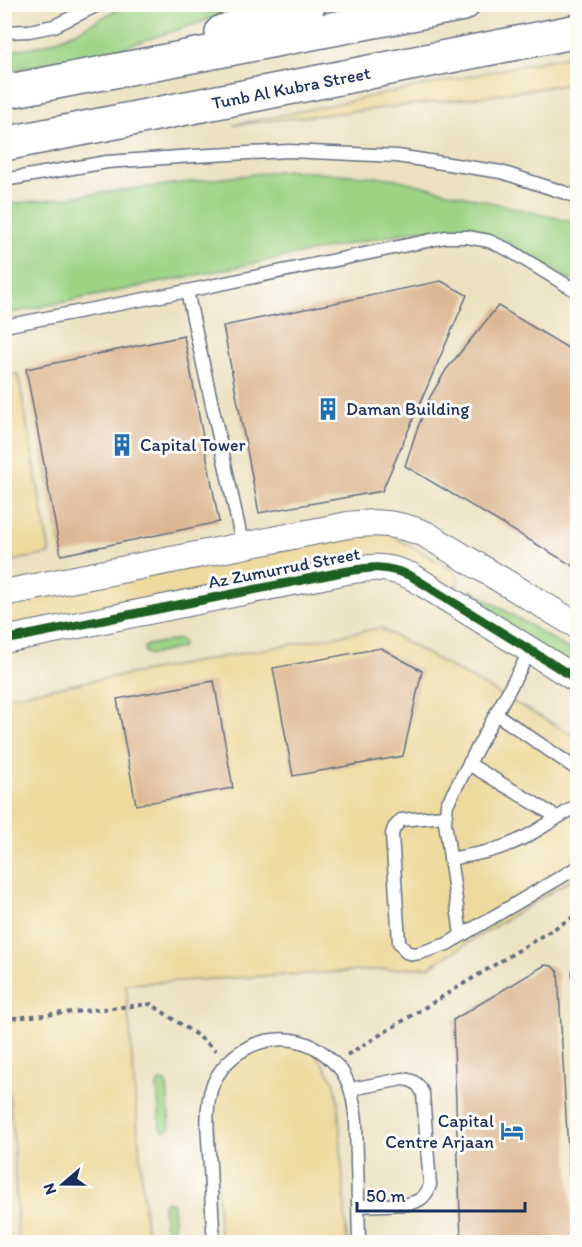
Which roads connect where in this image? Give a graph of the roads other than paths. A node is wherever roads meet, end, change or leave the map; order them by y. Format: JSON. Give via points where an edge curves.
{"nodes":[{"id":1,"x":100,"y":4,"type":"edge"},
{"id":2,"x":309,"y":4,"type":"edge"},
{"id":3,"x":463,"y":4,"type":"edge"},
{"id":4,"x":578,"y":31,"type":"edge"},
{"id":5,"x":4,"y":32,"type":"edge"},
{"id":6,"x":86,"y":76,"type":"junction"},
{"id":7,"x":4,"y":92,"type":"edge"},
{"id":8,"x":4,"y":144,"type":"edge"},
{"id":9,"x":4,"y":180,"type":"edge"},
{"id":10,"x":578,"y":196,"type":"edge"},
{"id":11,"x":187,"y":291,"type":"junction"},
{"id":12,"x":578,"y":292,"type":"edge"},
{"id":13,"x":4,"y":326,"type":"edge"},
{"id":14,"x":242,"y":547,"type":"junction"},
{"id":15,"x":4,"y":593,"type":"edge"},
{"id":16,"x":578,"y":626,"type":"edge"},
{"id":17,"x":4,"y":640,"type":"edge"},
{"id":18,"x":530,"y":651,"type":"junction"},
{"id":19,"x":578,"y":680,"type":"edge"},
{"id":20,"x":495,"y":714,"type":"junction"},
{"id":21,"x":469,"y":764,"type":"junction"},
{"id":22,"x":578,"y":770,"type":"edge"},
{"id":23,"x":578,"y":806,"type":"edge"},
{"id":24,"x":444,"y":816,"type":"junction"},
{"id":25,"x":557,"y":817,"type":"junction"},
{"id":26,"x":450,"y":859,"type":"junction"},
{"id":27,"x":578,"y":867,"type":"edge"},
{"id":28,"x":461,"y":935,"type":"junction"},
{"id":29,"x":351,"y":1089,"type":"junction"},
{"id":30,"x":358,"y":1206,"type":"junction"},
{"id":31,"x":214,"y":1242,"type":"edge"},
{"id":32,"x":359,"y":1242,"type":"edge"}],
"edges":[{"from":1,"to":5,"type":"lane","via":[[54,26]]},
{"from":2,"to":6,"type":"main road"},
{"from":3,"to":6,"type":"main road"},
{"from":4,"to":8,"type":"main road","name":"Tunb Al Kubra Street"},
{"from":6,"to":7,"type":"main road"},
{"from":9,"to":10,"type":"lane","via":[[107,162],[289,151],[397,156],[501,172]]},
{"from":11,"to":12,"type":"lane","via":[[446,237],[468,237],[508,250]]},
{"from":11,"to":13,"type":"lane"},
{"from":11,"to":14,"type":"lane"},
{"from":14,"to":15,"type":"street","name":"Az Zumurrud Street"},
{"from":14,"to":16,"type":"street","name":"Az Zumurrud Street","via":[[368,522],[406,526]]},
{"from":17,"to":18,"type":"street","name":"Az Zumurrud Street","via":[[377,567],[411,576]]},
{"from":18,"to":19,"type":"street","name":"Az Zumurrud Street"},
{"from":18,"to":20,"type":"lane"},
{"from":20,"to":21,"type":"lane"},
{"from":20,"to":22,"type":"lane"},
{"from":21,"to":24,"type":"lane"},
{"from":21,"to":25,"type":"lane"},
{"from":23,"to":25,"type":"lane"},
{"from":24,"to":26,"type":"lane"},
{"from":24,"to":28,"type":"lane","via":[[406,819],[394,828],[399,942],[406,952],[413,954],[447,944]]},
{"from":25,"to":26,"type":"lane","via":[[496,849]]},
{"from":26,"to":28,"type":"lane"},
{"from":27,"to":28,"type":"lane"},
{"from":29,"to":30,"type":"lane","via":[[356,1121]]},
{"from":29,"to":30,"type":"lane","via":[[403,1079],[418,1084],[423,1094],[430,1185],[423,1199],[416,1202]]},
{"from":29,"to":31,"type":"lane","via":[[342,1071],[324,1052],[300,1041],[274,1039],[248,1046],[227,1062],[213,1084],[208,1110]]},
{"from":30,"to":32,"type":"lane"}]}
